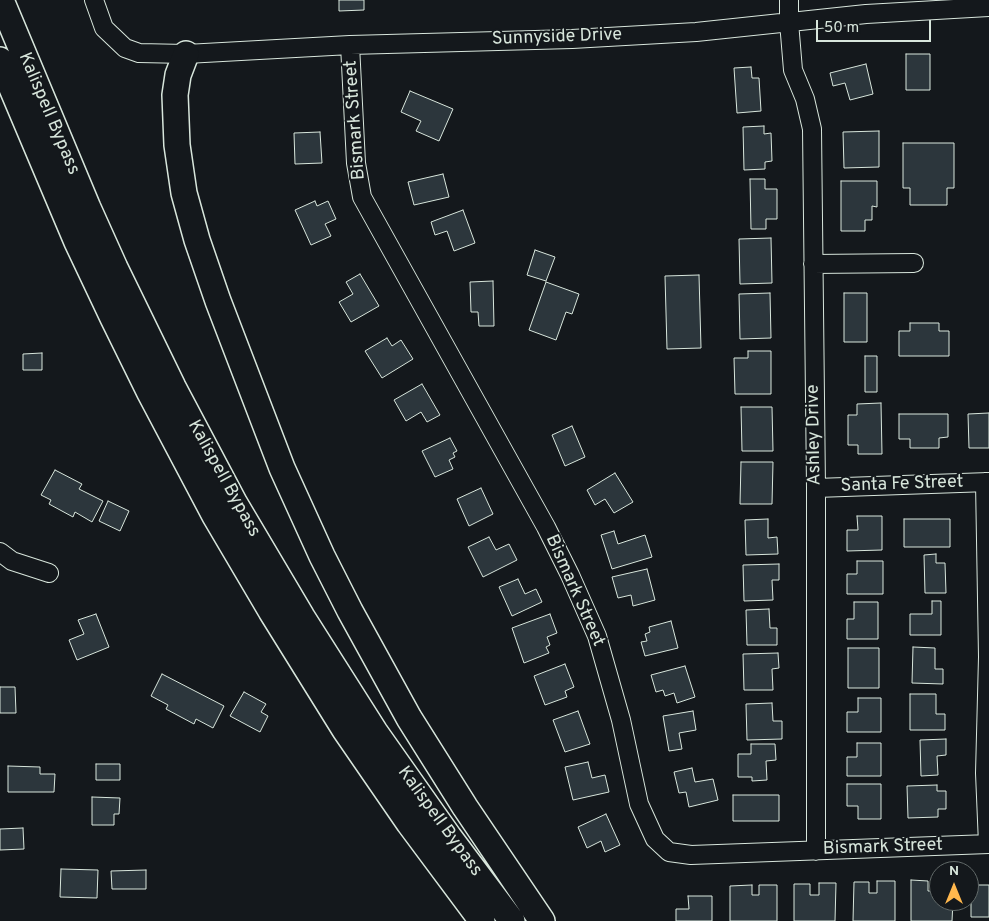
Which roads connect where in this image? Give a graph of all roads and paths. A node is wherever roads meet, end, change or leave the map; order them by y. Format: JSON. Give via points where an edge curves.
{"nodes":[{"id":1,"x":1,"y":0,"type":"edge"},
{"id":2,"x":94,"y":0,"type":"edge"},
{"id":3,"x":789,"y":0,"type":"edge"},
{"id":4,"x":989,"y":7,"type":"edge"},
{"id":5,"x":789,"y":22,"type":"junction"},
{"id":6,"x":350,"y":45,"type":"junction"},
{"id":7,"x":186,"y":54,"type":"junction"},
{"id":8,"x":0,"y":60,"type":"edge"},
{"id":9,"x":914,"y":263,"type":"dead end"},
{"id":10,"x":813,"y":264,"type":"junction"},
{"id":11,"x":987,"y":482,"type":"edge"},
{"id":12,"x":816,"y":488,"type":"junction"},
{"id":13,"x":0,"y":552,"type":"edge"},
{"id":14,"x":49,"y":573,"type":"dead end"},
{"id":15,"x":988,"y":657,"type":"edge"},
{"id":16,"x":989,"y":844,"type":"edge"},
{"id":17,"x":816,"y":851,"type":"junction"},
{"id":18,"x":482,"y":921,"type":"edge"},
{"id":19,"x":512,"y":921,"type":"edge"},
{"id":20,"x":542,"y":921,"type":"edge"}],
"edges":[{"from":1,"to":19,"type":"highway","name":"Kalispell Bypass","via":[[115,268],[235,504],[375,732]]},
{"from":2,"to":7,"type":"street","name":"Sunnyside Drive","via":[[104,28],[125,48],[139,52]]},
{"from":3,"to":5,"type":"street","name":"Ashley Drive"},
{"from":4,"to":5,"type":"street","name":"Sunnyside Drive"},
{"from":5,"to":6,"type":"street","name":"Sunnyside Drive","via":[[696,32],[590,38]]},
{"from":5,"to":10,"type":"street","name":"Ashley Drive","via":[[793,70],[805,99],[812,129]]},
{"from":6,"to":7,"type":"street","name":"Sunnyside Drive"},
{"from":6,"to":17,"type":"street","name":"Bismark Street","via":[[356,162],[362,197],[570,575],[597,636],[621,720],[639,804],[655,839],[670,852],[691,856]]},
{"from":7,"to":20,"type":"highway","via":[[175,95],[177,145],[186,201],[221,310],[279,459],[322,556],[383,672],[465,807]]},
{"from":8,"to":18,"type":"highway","name":"Kalispell Bypass","via":[[77,242],[154,402],[215,516],[345,730]]},
{"from":9,"to":10,"type":"street"},
{"from":10,"to":12,"type":"street","name":"Ashley Drive"},
{"from":11,"to":12,"type":"street","name":"Santa Fe Street"},
{"from":11,"to":15,"type":"street"},
{"from":12,"to":17,"type":"street","name":"Ashley Drive"},
{"from":13,"to":14,"type":"street","via":[[12,561]]},
{"from":15,"to":16,"type":"street","via":[[985,772]]},
{"from":16,"to":17,"type":"street","name":"Bismark Street"}]}
